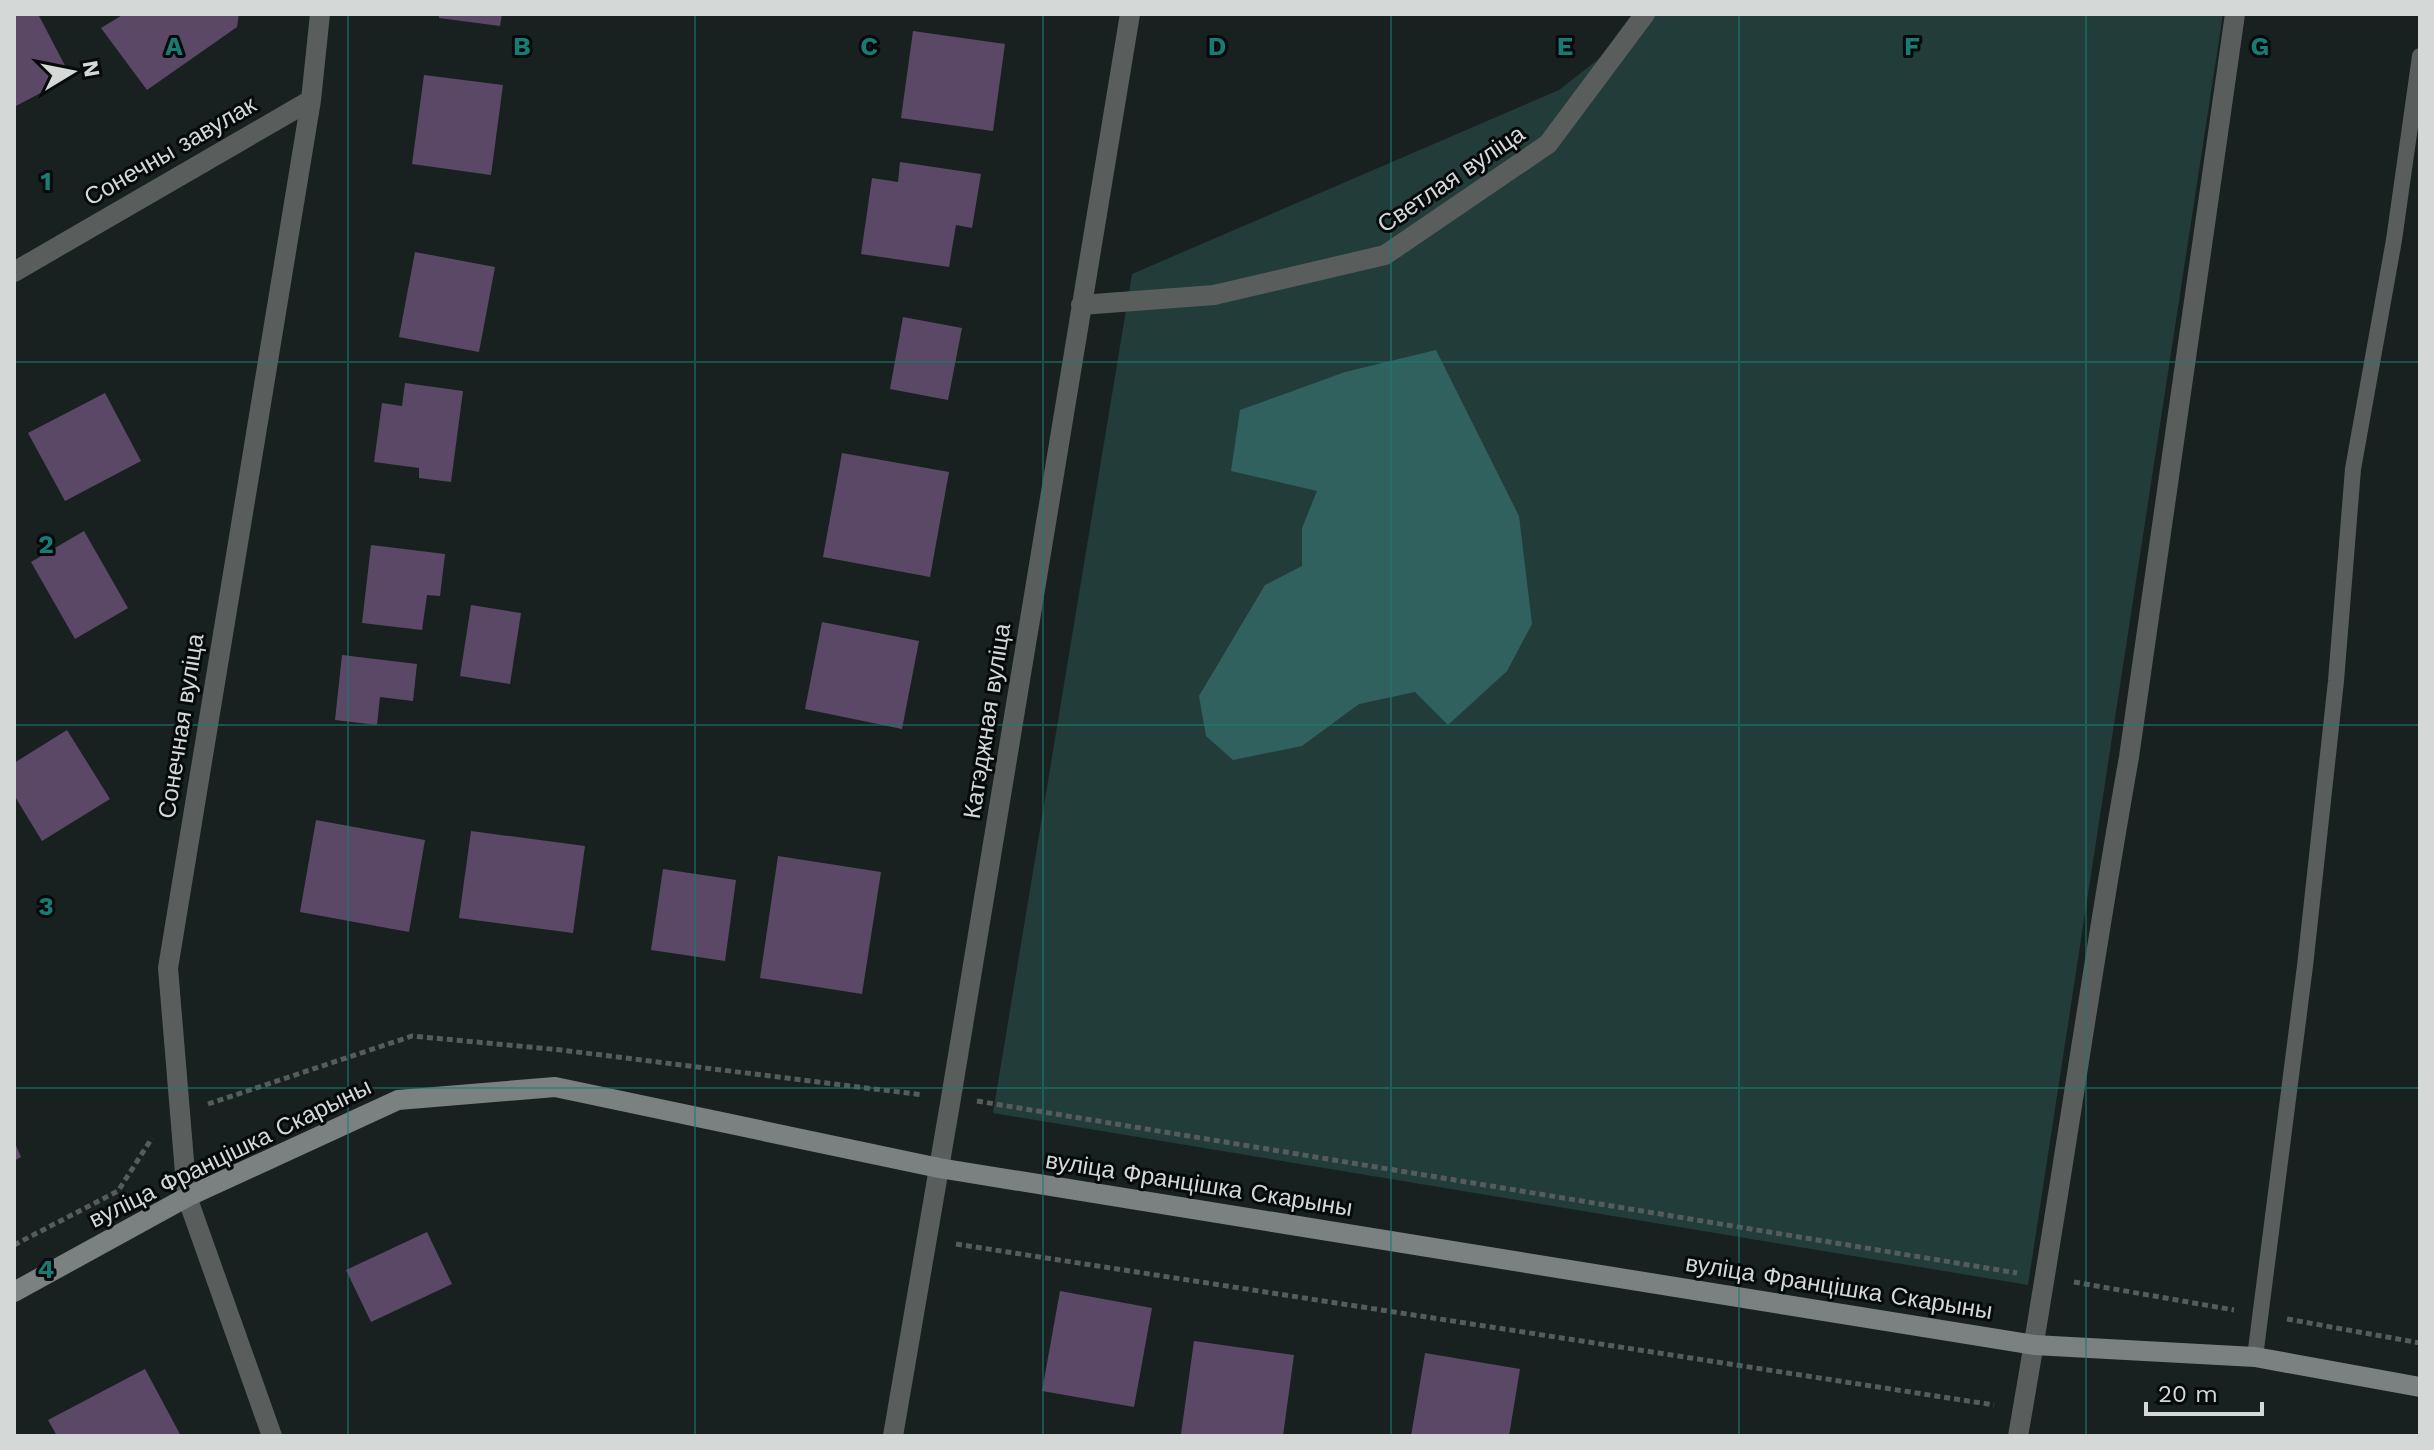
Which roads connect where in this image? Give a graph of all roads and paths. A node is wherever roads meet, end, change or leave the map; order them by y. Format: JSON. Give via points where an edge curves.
{"nodes":[{"id":1,"x":320,"y":14,"type":"edge"},
{"id":2,"x":1130,"y":14,"type":"edge"},
{"id":3,"x":1645,"y":14,"type":"edge"},
{"id":4,"x":2235,"y":14,"type":"edge"},
{"id":5,"x":2420,"y":56,"type":"edge"},
{"id":6,"x":311,"y":100,"type":"junction"},
{"id":7,"x":14,"y":272,"type":"edge"},
{"id":8,"x":1081,"y":305,"type":"junction"},
{"id":9,"x":951,"y":1098,"type":"junction"},
{"id":10,"x":181,"y":1119,"type":"junction"},
{"id":11,"x":939,"y":1168,"type":"junction"},
{"id":12,"x":187,"y":1197,"type":"junction"},
{"id":13,"x":927,"y":1239,"type":"junction"},
{"id":14,"x":14,"y":1245,"type":"edge"},
{"id":15,"x":2046,"y":1278,"type":"junction"},
{"id":16,"x":14,"y":1292,"type":"edge"},
{"id":17,"x":2261,"y":1315,"type":"junction"},
{"id":18,"x":2420,"y":1343,"type":"edge"},
{"id":19,"x":2034,"y":1345,"type":"junction"},
{"id":20,"x":2255,"y":1357,"type":"junction"},
{"id":21,"x":2420,"y":1387,"type":"edge"},
{"id":22,"x":2022,"y":1409,"type":"junction"},
{"id":23,"x":272,"y":1436,"type":"edge"},
{"id":24,"x":893,"y":1436,"type":"edge"},
{"id":25,"x":2018,"y":1436,"type":"edge"}],
"edges":[{"from":1,"to":6,"type":"street","name":"Сонечная вуліца"},
{"from":2,"to":8,"type":"street","name":"Катэджная вуліца"},
{"from":3,"to":8,"type":"street","name":"Светлая вуліца","via":[[1548,144],[1385,255],[1214,295]]},
{"from":4,"to":15,"type":"street","via":[[2129,757]]},
{"from":5,"to":17,"type":"lane","via":[[2353,469],[2335,697]]},
{"from":6,"to":7,"type":"street","name":"Сонечны завулак"},
{"from":6,"to":10,"type":"street","name":"Сонечная вуліца","via":[[168,968]]},
{"from":8,"to":9,"type":"street","name":"Катэджная вуліца"},
{"from":9,"to":10,"type":"path","via":[[412,1036],[198,1107]]},
{"from":9,"to":11,"type":"street","name":"Катэджная вуліца"},
{"from":9,"to":15,"type":"path"},
{"from":10,"to":12,"type":"street","name":"Сонечная вуліца"},
{"from":10,"to":14,"type":"path","via":[[153,1137],[118,1191]]},
{"from":11,"to":12,"type":"street","name":"вуліца Францішка Скарыны","via":[[555,1087],[398,1100]]},
{"from":11,"to":13,"type":"street","name":"Катэджная вуліца"},
{"from":11,"to":19,"type":"street","name":"вуліца Францішка Скарыны"},
{"from":12,"to":16,"type":"street","name":"вуліца Францішка Скарыны"},
{"from":12,"to":23,"type":"street","name":"Сонечная вуліца"},
{"from":13,"to":22,"type":"path"},
{"from":13,"to":24,"type":"street","name":"Катэджная вуліца"},
{"from":15,"to":17,"type":"path"},
{"from":15,"to":19,"type":"street"},
{"from":17,"to":18,"type":"path"},
{"from":17,"to":20,"type":"lane"},
{"from":19,"to":20,"type":"street","name":"вуліца Францішка Скарыны"},
{"from":19,"to":22,"type":"street"},
{"from":20,"to":21,"type":"street","name":"вуліца Францішка Скарыны"},
{"from":22,"to":25,"type":"street"}]}
